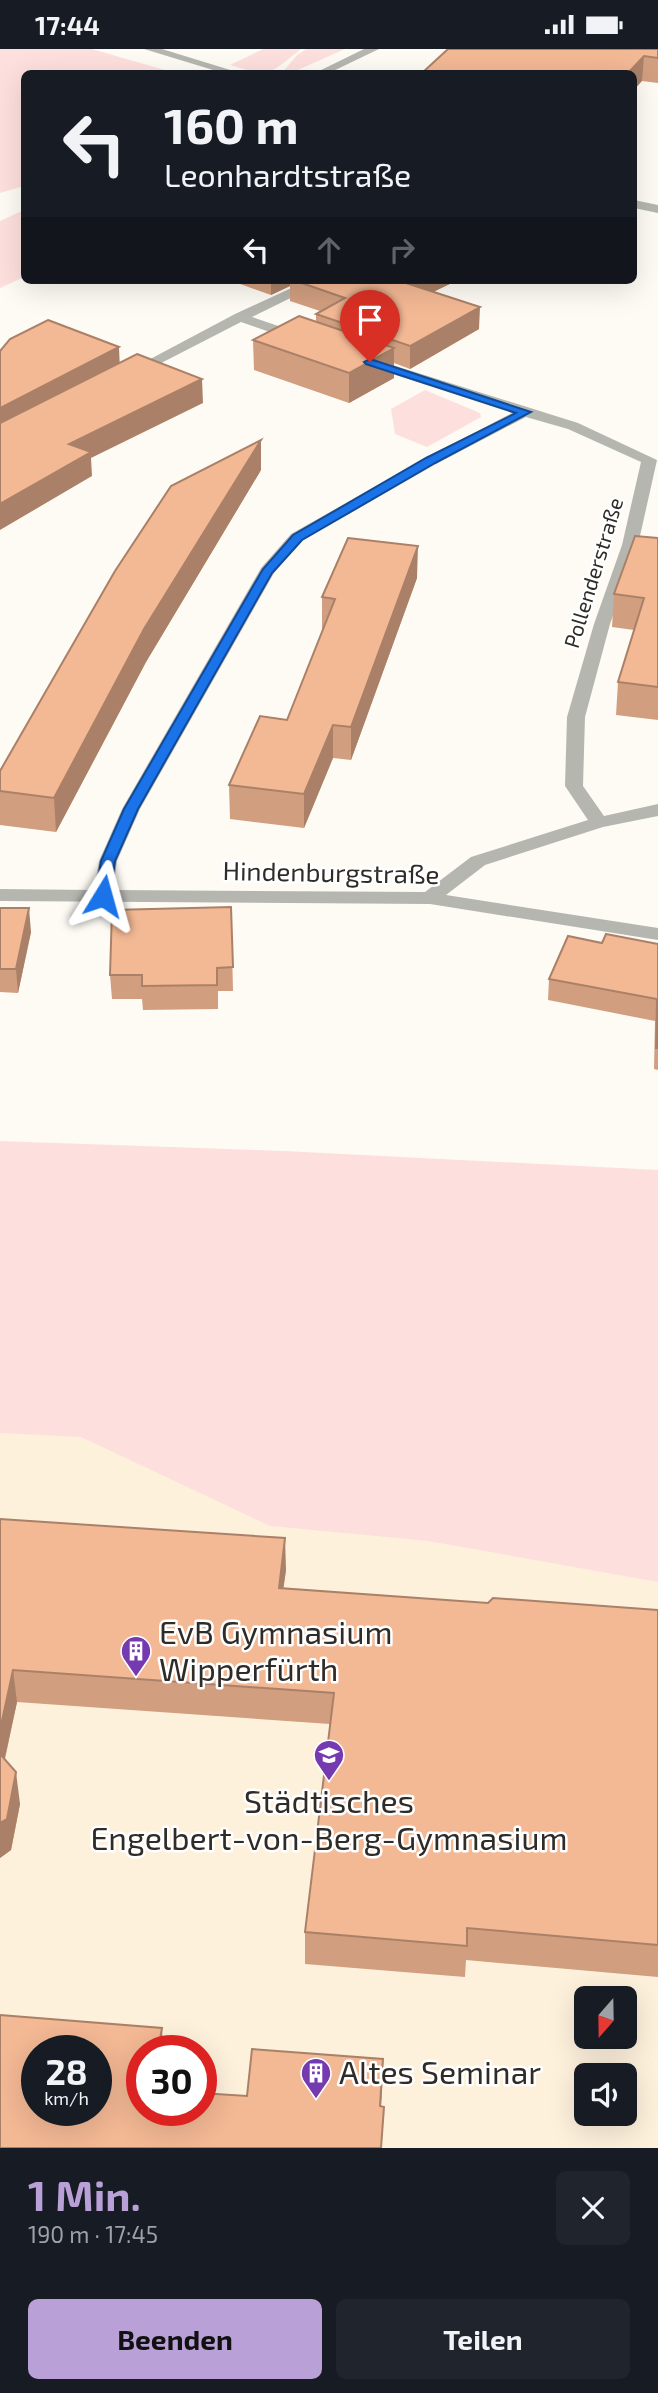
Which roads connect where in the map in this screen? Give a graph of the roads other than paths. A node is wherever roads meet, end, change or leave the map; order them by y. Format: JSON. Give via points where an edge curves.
{"nodes":[{"id":1,"x":150,"y":49,"type":"edge"},
{"id":2,"x":373,"y":49,"type":"edge"},
{"id":3,"x":224,"y":70,"type":"edge"},
{"id":4,"x":328,"y":70,"type":"edge"},
{"id":5,"x":637,"y":205,"type":"edge"},
{"id":6,"x":658,"y":209,"type":"edge"},
{"id":7,"x":311,"y":284,"type":"edge"},
{"id":8,"x":240,"y":317,"type":"junction"},
{"id":9,"x":318,"y":344,"type":"edge"},
{"id":10,"x":357,"y":357,"type":"edge"},
{"id":11,"x":114,"y":382,"type":"edge"},
{"id":12,"x":525,"y":412,"type":"junction"},
{"id":13,"x":658,"y":810,"type":"edge"},
{"id":14,"x":599,"y":822,"type":"junction"},
{"id":15,"x":0,"y":895,"type":"edge"},
{"id":16,"x":103,"y":896,"type":"junction"},
{"id":17,"x":430,"y":898,"type":"junction"},
{"id":18,"x":658,"y":934,"type":"edge"}],
"edges":[{"from":1,"to":3,"type":"street"},
{"from":2,"to":4,"type":"street"},
{"from":5,"to":6,"type":"street"},
{"from":7,"to":8,"type":"street"},
{"from":8,"to":9,"type":"street"},
{"from":8,"to":11,"type":"street"},
{"from":10,"to":12,"type":"street"},
{"from":12,"to":14,"type":"street","name":"Pollenderstraße","via":[[573,426],[649,460],[630,545],[576,717],[574,786]]},
{"from":12,"to":16,"type":"street","via":[[297,537],[267,571],[131,809],[108,861]]},
{"from":13,"to":14,"type":"street"},
{"from":14,"to":17,"type":"street","via":[[478,861]]},
{"from":15,"to":16,"type":"street","name":"Hindenburgstraße"},
{"from":16,"to":17,"type":"street","name":"Hindenburgstraße"},
{"from":17,"to":18,"type":"street","name":"Hindenburgstraße"}]}
